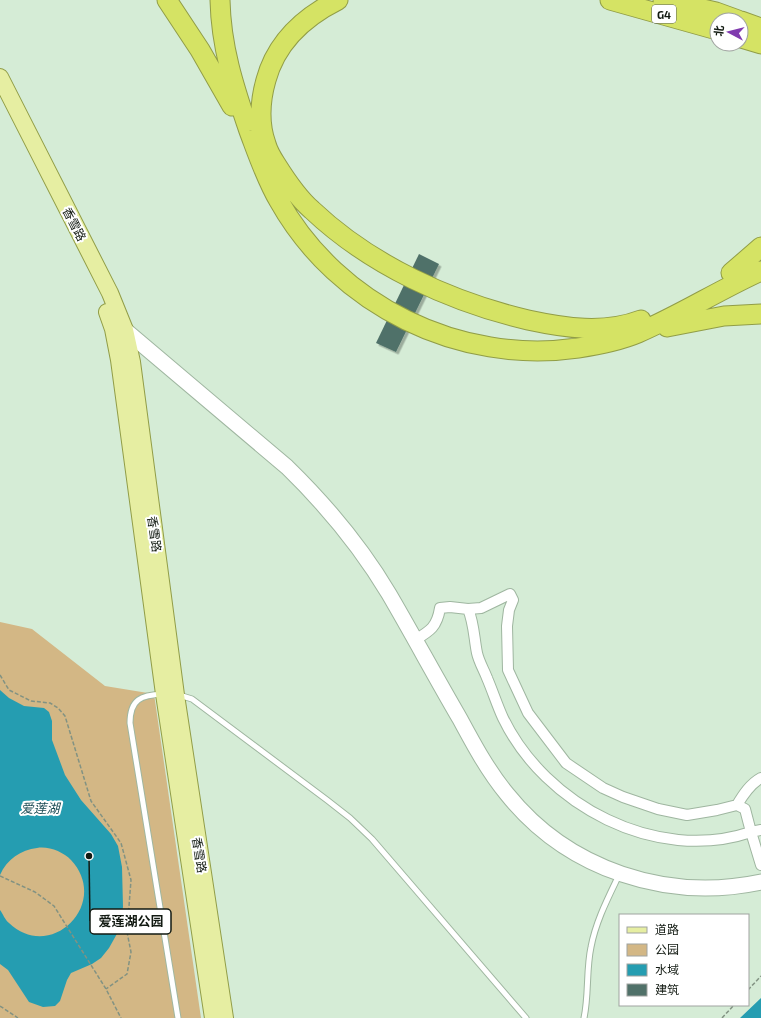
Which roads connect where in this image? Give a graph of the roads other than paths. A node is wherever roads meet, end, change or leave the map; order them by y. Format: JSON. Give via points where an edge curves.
{"nodes":[{"id":1,"x":166,"y":0,"type":"edge"},
{"id":2,"x":220,"y":0,"type":"edge"},
{"id":3,"x":229,"y":0,"type":"edge"},
{"id":4,"x":338,"y":0,"type":"edge"},
{"id":5,"x":610,"y":0,"type":"edge"},
{"id":6,"x":663,"y":0,"type":"edge"},
{"id":7,"x":688,"y":0,"type":"edge"},
{"id":8,"x":709,"y":16,"type":"edge"},
{"id":9,"x":709,"y":18,"type":"edge"},
{"id":10,"x":709,"y":20,"type":"edge"},
{"id":11,"x":749,"y":24,"type":"edge"},
{"id":12,"x":761,"y":28,"type":"edge"},
{"id":13,"x":749,"y":40,"type":"edge"},
{"id":14,"x":761,"y":44,"type":"edge"},
{"id":15,"x":0,"y":77,"type":"edge"},
{"id":16,"x":0,"y":100,"type":"edge"},
{"id":17,"x":261,"y":148,"type":"junction"},
{"id":18,"x":761,"y":247,"type":"edge"},
{"id":19,"x":761,"y":259,"type":"edge"},
{"id":20,"x":761,"y":271,"type":"edge"},
{"id":21,"x":731,"y":273,"type":"junction"},
{"id":22,"x":761,"y":314,"type":"edge"},
{"id":23,"x":119,"y":330,"type":"junction"},
{"id":24,"x":637,"y":334,"type":"junction"},
{"id":25,"x":468,"y":609,"type":"junction"},
{"id":26,"x":415,"y":640,"type":"junction"},
{"id":27,"x":170,"y":694,"type":"junction"},
{"id":28,"x":761,"y":778,"type":"edge"},
{"id":29,"x":737,"y":805,"type":"junction"},
{"id":30,"x":756,"y":831,"type":"edge"},
{"id":31,"x":761,"y":865,"type":"edge"},
{"id":32,"x":619,"y":874,"type":"junction"},
{"id":33,"x":761,"y":882,"type":"edge"},
{"id":34,"x":178,"y":1018,"type":"edge"},
{"id":35,"x":213,"y":1018,"type":"edge"},
{"id":36,"x":225,"y":1018,"type":"edge"},
{"id":37,"x":526,"y":1018,"type":"edge"},
{"id":38,"x":584,"y":1018,"type":"edge"}],
"edges":[{"from":1,"to":17,"type":"highway"},
{"from":2,"to":17,"type":"highway","via":[[229,68],[241,110]]},
{"from":3,"to":17,"type":"highway","via":[[238,66]]},
{"from":4,"to":17,"type":"highway","via":[[316,13],[292,33],[277,52],[264,86]]},
{"from":5,"to":10,"type":"highway","number":"G4"},
{"from":6,"to":9,"type":"highway","number":"G4"},
{"from":7,"to":8,"type":"highway"},
{"from":11,"to":12,"type":"highway"},
{"from":13,"to":14,"type":"highway"},
{"from":15,"to":23,"type":"main road","name":"香雪路","via":[[110,293]]},
{"from":16,"to":23,"type":"main road","name":"香雪路"},
{"from":17,"to":21,"type":"highway","via":[[302,201],[364,250],[402,273],[445,294],[516,317],[571,328],[623,325],[684,301]]},
{"from":17,"to":24,"type":"highway","via":[[271,185],[313,249],[354,288],[402,319],[459,340],[518,350],[578,348]]},
{"from":18,"to":21,"type":"highway"},
{"from":19,"to":21,"type":"highway"},
{"from":20,"to":24,"type":"highway"},
{"from":22,"to":24,"type":"highway","via":[[724,316]]},
{"from":23,"to":26,"type":"street","via":[[305,484],[360,551],[389,594]]},
{"from":23,"to":27,"type":"main road","name":"香雪路","via":[[119,360]]},
{"from":25,"to":26,"type":"street","via":[[440,608],[438,620],[431,630]]},
{"from":25,"to":29,"type":"street","via":[[482,608],[510,594],[513,600],[508,610],[508,670],[528,713],[566,763],[603,788],[658,809],[687,815]]},
{"from":25,"to":30,"type":"street","via":[[477,654],[504,720],[530,760],[554,785],[606,819],[665,838],[682,841],[734,838]]},
{"from":26,"to":32,"type":"street","via":[[478,752],[507,795],[531,820],[558,842],[587,860]]},
{"from":27,"to":34,"type":"lane","via":[[138,699],[132,705],[130,723]]},
{"from":27,"to":35,"type":"main road","name":"香雪路"},
{"from":27,"to":36,"type":"main road","name":"香雪路"},
{"from":27,"to":37,"type":"lane","via":[[192,699],[350,818],[372,839]]},
{"from":28,"to":29,"type":"street","via":[[745,791]]},
{"from":29,"to":30,"type":"street","via":[[745,809]]},
{"from":30,"to":31,"type":"street"},
{"from":32,"to":33,"type":"street","via":[[655,884],[692,888],[729,888]]},
{"from":32,"to":38,"type":"lane","via":[[594,932],[590,949]]}]}
